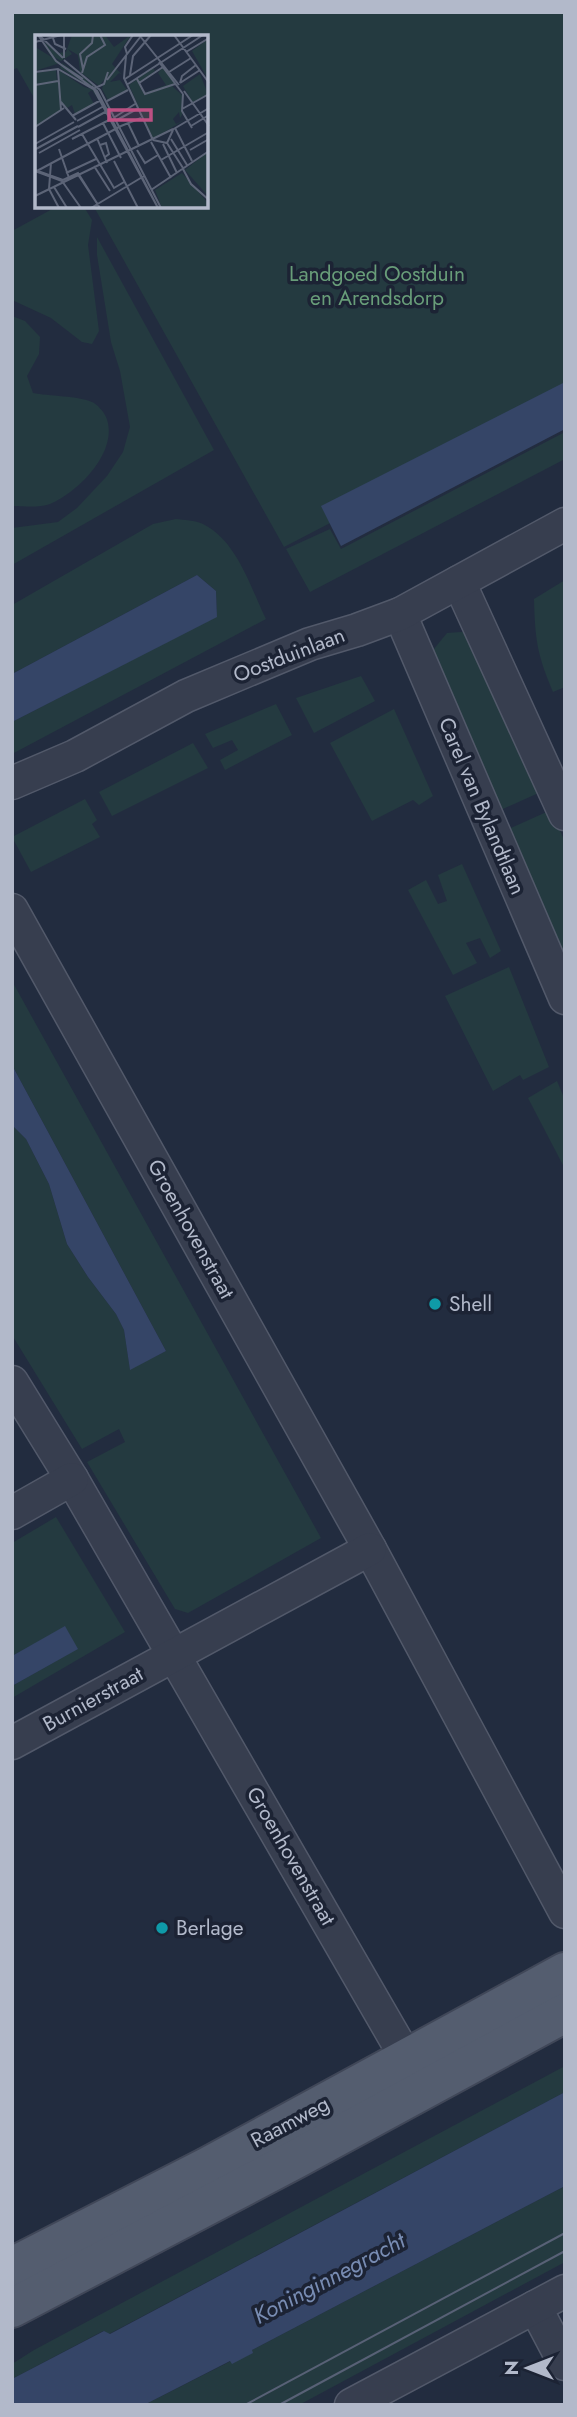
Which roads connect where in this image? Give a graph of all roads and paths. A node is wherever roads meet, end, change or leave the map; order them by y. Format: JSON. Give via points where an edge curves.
{"nodes":[{"id":1,"x":565,"y":524,"type":"edge"},
{"id":2,"x":459,"y":582,"type":"junction"},
{"id":3,"x":400,"y":614,"type":"junction"},
{"id":4,"x":12,"y":783,"type":"edge"},
{"id":5,"x":565,"y":814,"type":"edge"},
{"id":6,"x":12,"y":910,"type":"edge"},
{"id":7,"x":565,"y":998,"type":"edge"},
{"id":8,"x":12,"y":1382,"type":"edge"},
{"id":9,"x":72,"y":1479,"type":"junction"},
{"id":10,"x":12,"y":1513,"type":"edge"},
{"id":11,"x":370,"y":1549,"type":"junction"},
{"id":12,"x":173,"y":1654,"type":"junction"},
{"id":13,"x":12,"y":1743,"type":"edge"},
{"id":14,"x":565,"y":1912,"type":"edge"},
{"id":15,"x":565,"y":1972,"type":"edge"},
{"id":16,"x":565,"y":2013,"type":"edge"},
{"id":17,"x":407,"y":2059,"type":"junction"},
{"id":18,"x":12,"y":2267,"type":"edge"},
{"id":19,"x":565,"y":2291,"type":"edge"},
{"id":20,"x":535,"y":2307,"type":"junction"},
{"id":21,"x":12,"y":2308,"type":"edge"},
{"id":22,"x":565,"y":2364,"type":"edge"},
{"id":23,"x":351,"y":2405,"type":"edge"}],
"edges":[{"from":1,"to":2,"type":"street","name":"Oostduinlaan"},
{"from":2,"to":3,"type":"street","name":"Oostduinlaan"},
{"from":2,"to":5,"type":"street"},
{"from":3,"to":4,"type":"street","name":"Oostduinlaan","via":[[310,644],[187,696],[75,756]]},
{"from":3,"to":7,"type":"street","name":"Carel van Bylandtlaan"},
{"from":6,"to":11,"type":"street","name":"Groenhovenstraat"},
{"from":8,"to":9,"type":"street","name":"Groenhovenstraat"},
{"from":9,"to":10,"type":"street"},
{"from":9,"to":12,"type":"street","name":"Groenhovenstraat"},
{"from":11,"to":12,"type":"street"},
{"from":11,"to":14,"type":"street","name":"Groenhovenstraat"},
{"from":12,"to":13,"type":"street","name":"Burnierstraat"},
{"from":12,"to":17,"type":"street","name":"Groenhovenstraat"},
{"from":15,"to":17,"type":"main road","name":"Raamweg"},
{"from":16,"to":21,"type":"main road","name":"Raamweg"},
{"from":17,"to":18,"type":"main road","name":"Raamweg"},
{"from":19,"to":20,"type":"street"},
{"from":20,"to":22,"type":"street"},
{"from":20,"to":23,"type":"street"}]}
